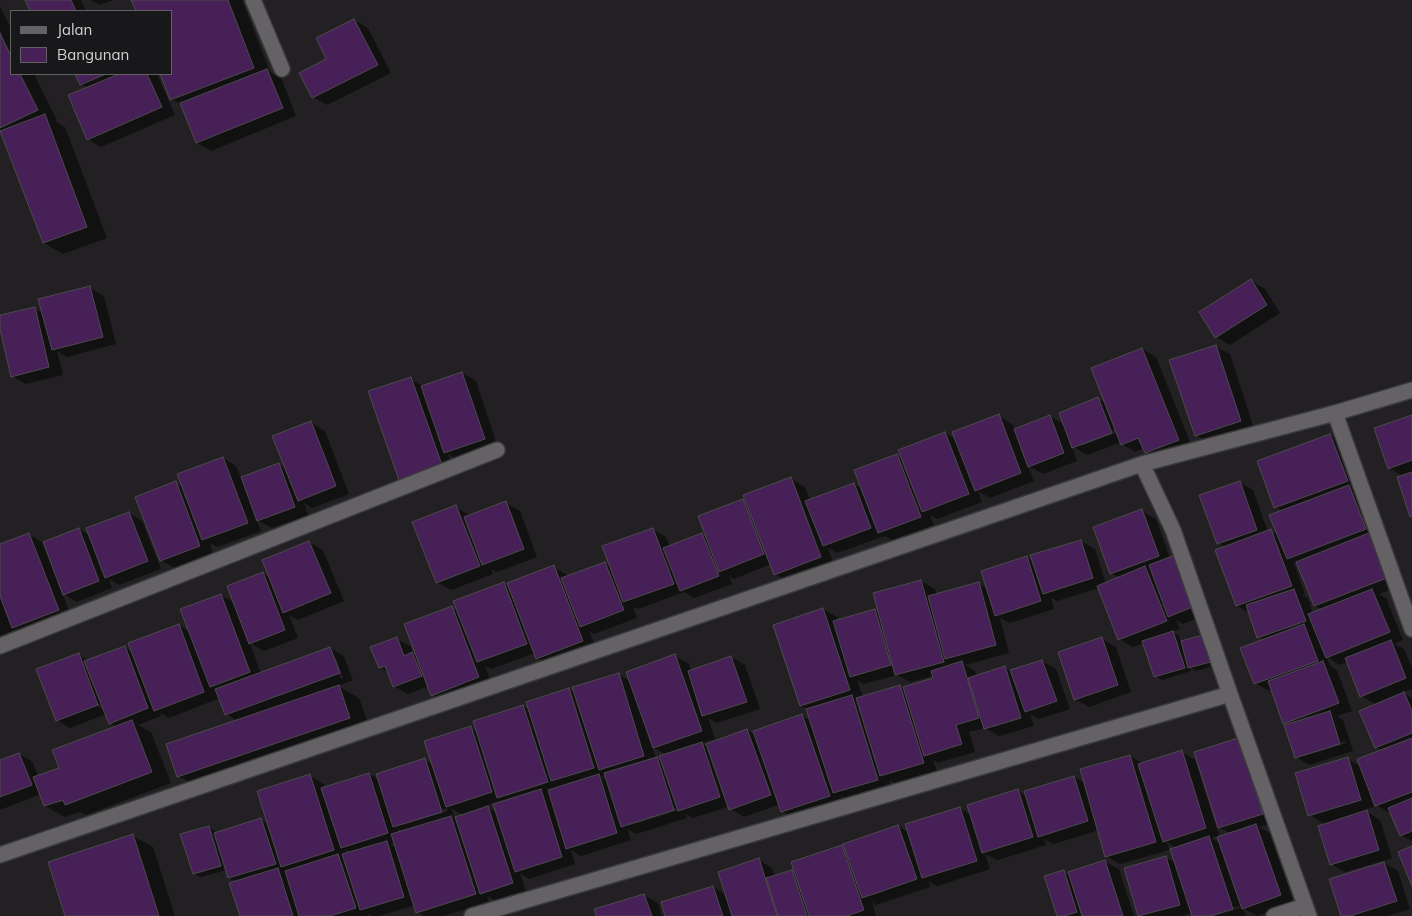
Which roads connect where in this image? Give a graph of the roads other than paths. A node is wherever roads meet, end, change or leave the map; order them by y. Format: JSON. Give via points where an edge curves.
{"nodes":[{"id":1,"x":253,"y":0,"type":"edge"},
{"id":2,"x":282,"y":69,"type":"dead end"},
{"id":3,"x":1412,"y":390,"type":"edge"},
{"id":4,"x":1336,"y":413,"type":"junction"},
{"id":5,"x":497,"y":450,"type":"dead end"},
{"id":6,"x":1142,"y":464,"type":"junction"},
{"id":7,"x":1412,"y":629,"type":"edge"},
{"id":8,"x":0,"y":646,"type":"edge"},
{"id":9,"x":1230,"y":694,"type":"junction"},
{"id":10,"x":0,"y":854,"type":"edge"},
{"id":11,"x":1307,"y":911,"type":"edge"},
{"id":12,"x":472,"y":916,"type":"edge"},
{"id":13,"x":1274,"y":916,"type":"edge"}],
"edges":[{"from":1,"to":2,"type":"street"},
{"from":3,"to":4,"type":"street"},
{"from":4,"to":6,"type":"street"},
{"from":4,"to":7,"type":"street"},
{"from":5,"to":8,"type":"street"},
{"from":6,"to":9,"type":"street","via":[[1173,530]]},
{"from":6,"to":10,"type":"street"},
{"from":9,"to":11,"type":"street"},
{"from":9,"to":12,"type":"street"},
{"from":11,"to":13,"type":"street"}]}
